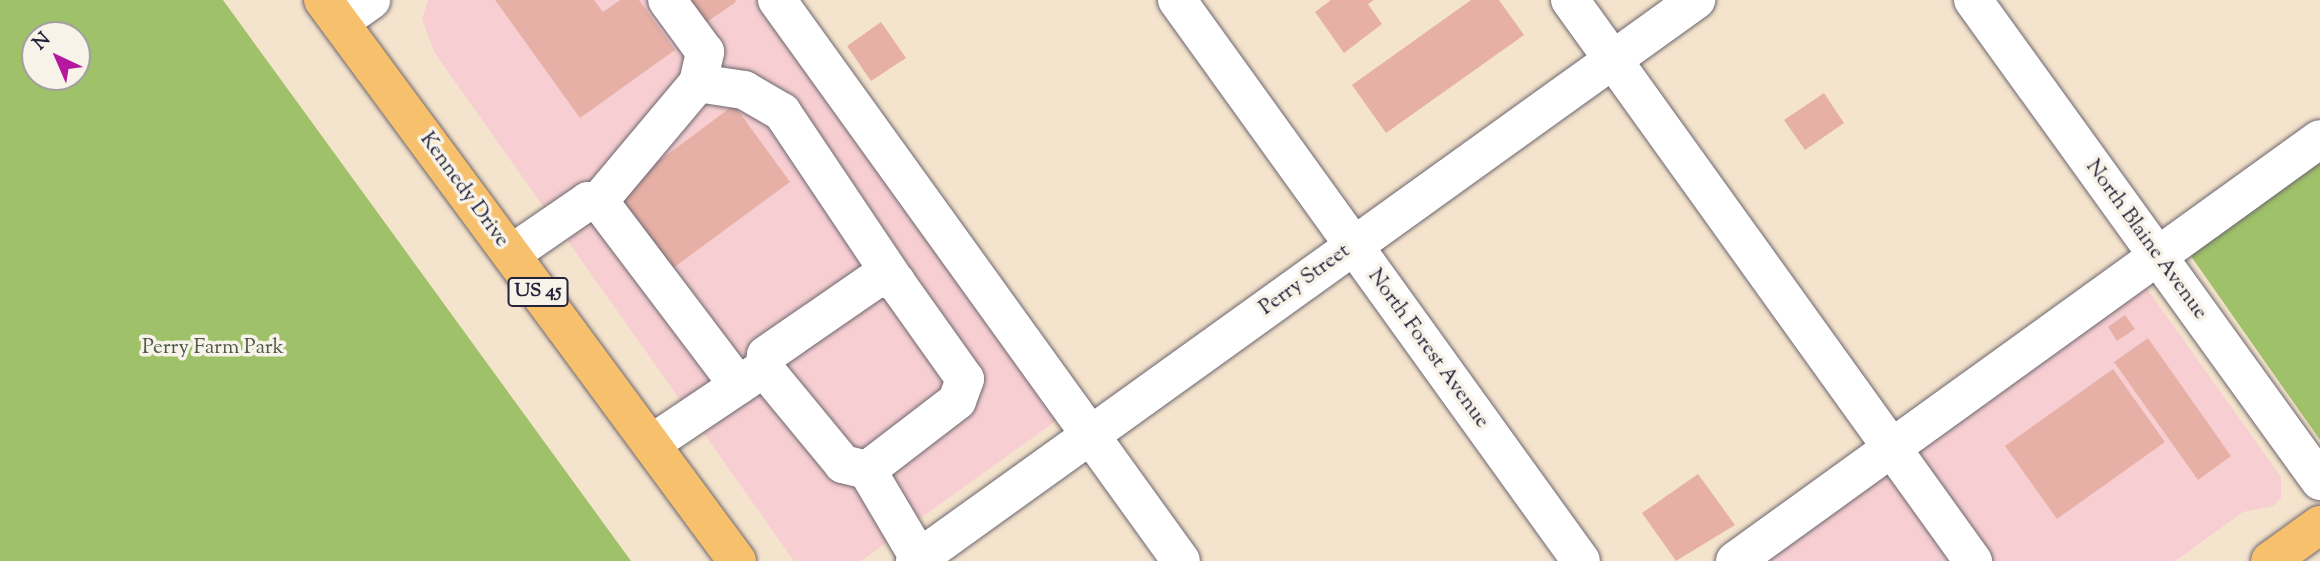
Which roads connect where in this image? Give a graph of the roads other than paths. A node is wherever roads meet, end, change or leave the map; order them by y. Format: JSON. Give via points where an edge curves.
{"nodes":[{"id":1,"x":371,"y":0,"type":"edge"},
{"id":2,"x":667,"y":0,"type":"edge"},
{"id":3,"x":777,"y":0,"type":"edge"},
{"id":4,"x":1177,"y":0,"type":"edge"},
{"id":5,"x":1570,"y":0,"type":"edge"},
{"id":6,"x":1696,"y":0,"type":"edge"},
{"id":7,"x":1973,"y":0,"type":"edge"},
{"id":8,"x":331,"y":11,"type":"edge"},
{"id":9,"x":1613,"y":60,"type":"junction"},
{"id":10,"x":698,"y":83,"type":"junction"},
{"id":11,"x":2320,"y":139,"type":"edge"},
{"id":12,"x":599,"y":201,"type":"junction"},
{"id":13,"x":1354,"y":246,"type":"junction"},
{"id":14,"x":511,"y":254,"type":"junction"},
{"id":15,"x":2158,"y":256,"type":"junction"},
{"id":16,"x":896,"y":282,"type":"junction"},
{"id":17,"x":751,"y":376,"type":"junction"},
{"id":18,"x":1090,"y":435,"type":"junction"},
{"id":19,"x":650,"y":444,"type":"junction"},
{"id":20,"x":1892,"y":448,"type":"junction"},
{"id":21,"x":867,"y":470,"type":"junction"},
{"id":22,"x":2320,"y":481,"type":"edge"},
{"id":23,"x":2320,"y":525,"type":"edge"},
{"id":24,"x":917,"y":559,"type":"edge"},
{"id":25,"x":737,"y":561,"type":"edge"},
{"id":26,"x":1181,"y":561,"type":"edge"},
{"id":27,"x":1581,"y":561,"type":"edge"},
{"id":28,"x":1735,"y":561,"type":"edge"},
{"id":29,"x":1973,"y":561,"type":"edge"},
{"id":30,"x":2270,"y":561,"type":"edge"}],
"edges":[{"from":1,"to":8,"type":"street"},
{"from":2,"to":10,"type":"street","via":[[705,52]]},
{"from":3,"to":18,"type":"street"},
{"from":4,"to":13,"type":"street","name":"North Forest Avenue"},
{"from":5,"to":9,"type":"street"},
{"from":6,"to":9,"type":"street","name":"Perry Street"},
{"from":7,"to":15,"type":"street","name":"North Blaine Avenue"},
{"from":8,"to":14,"type":"main road","name":"Kennedy Drive","number":"US 45"},
{"from":9,"to":13,"type":"street","name":"Perry Street"},
{"from":9,"to":20,"type":"street"},
{"from":10,"to":12,"type":"street"},
{"from":10,"to":16,"type":"street","via":[[744,90],[782,112]]},
{"from":11,"to":15,"type":"street"},
{"from":12,"to":14,"type":"street","via":[[588,201]]},
{"from":12,"to":17,"type":"street"},
{"from":13,"to":18,"type":"street","name":"Perry Street"},
{"from":13,"to":27,"type":"street","name":"North Forest Avenue"},
{"from":14,"to":19,"type":"main road","name":"Kennedy Drive","number":"US 45"},
{"from":15,"to":20,"type":"street"},
{"from":15,"to":22,"type":"street","name":"North Blaine Avenue"},
{"from":16,"to":17,"type":"street","via":[[879,277],[866,282],[766,355]]},
{"from":16,"to":21,"type":"street","via":[[965,379],[957,401]]},
{"from":17,"to":19,"type":"street"},
{"from":17,"to":21,"type":"street","via":[[843,464]]},
{"from":18,"to":24,"type":"street","name":"Perry Street"},
{"from":18,"to":26,"type":"street"},
{"from":19,"to":25,"type":"main road","name":"Kennedy Drive","number":"US 45"},
{"from":20,"to":28,"type":"street"},
{"from":20,"to":29,"type":"street"},
{"from":21,"to":24,"type":"street"},
{"from":23,"to":30,"type":"main road"}]}
